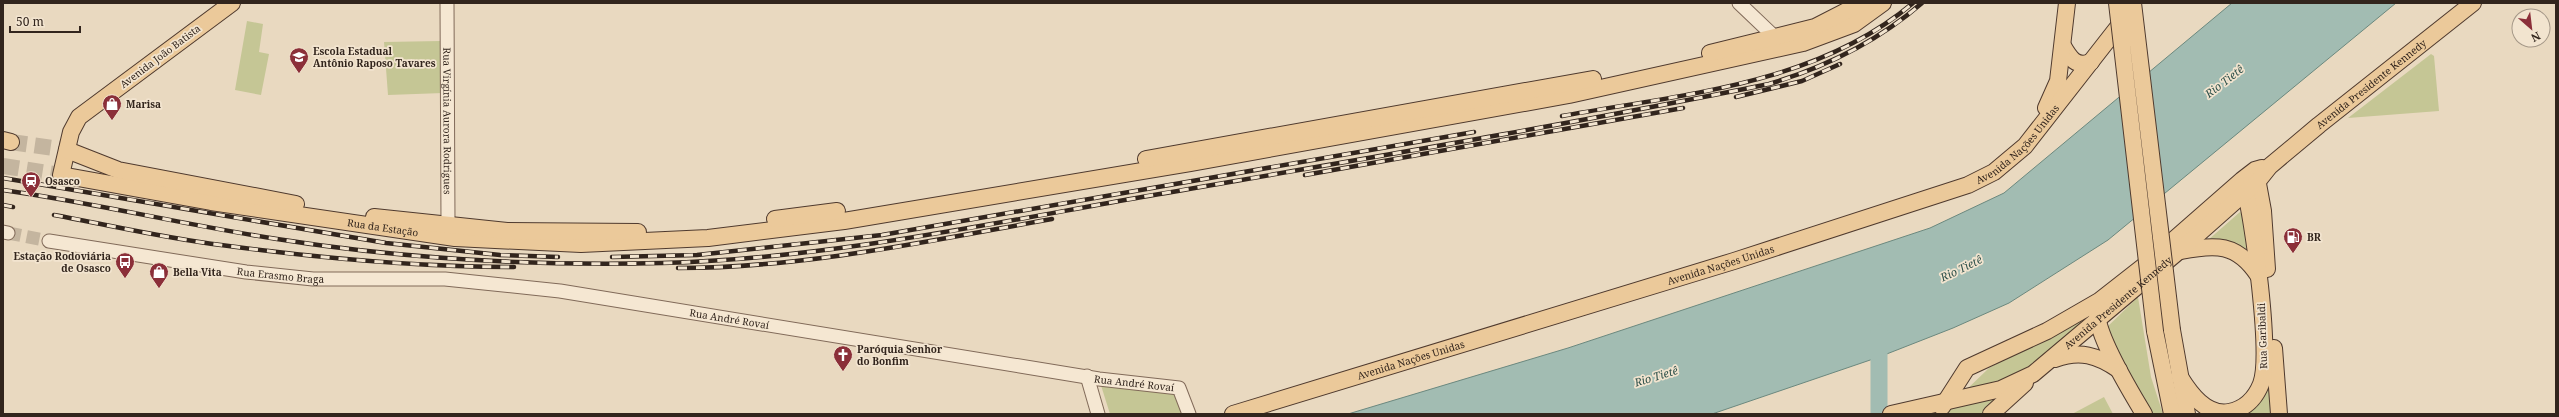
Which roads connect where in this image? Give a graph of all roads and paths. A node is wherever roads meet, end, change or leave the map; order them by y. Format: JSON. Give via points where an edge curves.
{"nodes":[{"id":1,"x":232,"y":3,"type":"edge"},
{"id":2,"x":447,"y":3,"type":"edge"},
{"id":3,"x":1739,"y":3,"type":"edge"},
{"id":4,"x":1862,"y":3,"type":"edge"},
{"id":5,"x":1883,"y":3,"type":"edge"},
{"id":6,"x":2067,"y":3,"type":"edge"},
{"id":7,"x":2117,"y":3,"type":"edge"},
{"id":8,"x":2133,"y":3,"type":"edge"},
{"id":9,"x":2137,"y":3,"type":"edge"},
{"id":10,"x":2473,"y":3,"type":"edge"},
{"id":11,"x":1781,"y":42,"type":"junction"},
{"id":12,"x":2063,"y":46,"type":"junction"},
{"id":13,"x":2091,"y":62,"type":"junction"},
{"id":14,"x":2025,"y":146,"type":"junction"},
{"id":15,"x":67,"y":150,"type":"junction"},
{"id":16,"x":62,"y":175,"type":"joint"},
{"id":17,"x":2254,"y":178,"type":"junction"},
{"id":18,"x":448,"y":223,"type":"junction"},
{"id":19,"x":707,"y":233,"type":"junction"},
{"id":20,"x":455,"y":238,"type":"junction"},
{"id":21,"x":49,"y":241,"type":"tunnel mouth"},
{"id":22,"x":2179,"y":251,"type":"junction"},
{"id":23,"x":2258,"y":276,"type":"junction"},
{"id":24,"x":370,"y":279,"type":"joint"},
{"id":25,"x":2099,"y":301,"type":"junction"},
{"id":26,"x":2096,"y":320,"type":"junction"},
{"id":27,"x":2051,"y":360,"type":"junction"},
{"id":28,"x":2119,"y":370,"type":"junction"},
{"id":29,"x":2033,"y":374,"type":"junction"},
{"id":30,"x":1087,"y":376,"type":"junction"},
{"id":31,"x":2180,"y":377,"type":"junction"},
{"id":32,"x":1940,"y":408,"type":"edge"},
{"id":33,"x":1894,"y":413,"type":"edge"},
{"id":34,"x":1098,"y":414,"type":"edge"},
{"id":35,"x":1189,"y":414,"type":"edge"},
{"id":36,"x":1233,"y":414,"type":"edge"},
{"id":37,"x":1991,"y":414,"type":"edge"},
{"id":38,"x":2144,"y":414,"type":"edge"},
{"id":39,"x":2172,"y":414,"type":"edge"},
{"id":40,"x":2187,"y":414,"type":"edge"},
{"id":41,"x":2279,"y":414,"type":"edge"}],
"edges":[{"from":1,"to":15,"type":"main road","name":"Avenida João Batista","via":[[79,117],[71,132]]},
{"from":2,"to":18,"type":"street","name":"Rua Virgínia Aurora Rodrigues"},
{"from":3,"to":11,"type":"street"},
{"from":4,"to":11,"type":"main road"},
{"from":5,"to":11,"type":"main road","via":[[1840,31]]},
{"from":6,"to":12,"type":"main road"},
{"from":7,"to":39,"type":"main road","bridge":true,"via":[[2155,331]]},
{"from":8,"to":31,"type":"main road","bridge":true,"via":[[2172,330]]},
{"from":9,"to":13,"type":"main road","name":"Avenida Nações Unidas"},
{"from":10,"to":17,"type":"main road","name":"Avenida Presidente Kennedy"},
{"from":11,"to":19,"type":"main road","via":[[1456,104]]},
{"from":12,"to":13,"type":"main road","via":[[2070,59],[2076,63]]},
{"from":12,"to":14,"type":"main road","via":[[2054,94]]},
{"from":13,"to":14,"type":"main road","name":"Avenida Nações Unidas"},
{"from":14,"to":36,"type":"main road","name":"Avenida Nações Unidas","via":[[1994,172],[1968,185],[1734,261]]},
{"from":15,"to":16,"type":"main road","name":"Avenida João Batista"},
{"from":15,"to":18,"type":"main road","name":"Rua da Estação","via":[[107,167],[195,186],[345,213]]},
{"from":16,"to":20,"type":"main road","name":"Rua da Estação","via":[[219,203]]},
{"from":17,"to":22,"type":"main road","name":"Avenida Presidente Kennedy"},
{"from":17,"to":23,"type":"main road","name":"Rua Garibaldi"},
{"from":17,"to":25,"type":"main road","name":"Avenida Presidente Kennedy"},
{"from":17,"to":41,"type":"main road","name":"Rua Garibaldi","via":[[2263,211]]},
{"from":18,"to":19,"type":"main road","name":"Rua da Estação","via":[[507,231]]},
{"from":18,"to":20,"type":"street","name":"Rua Virgínia Aurora Rodrigues"},
{"from":19,"to":20,"type":"main road","name":"Rua da Estação","via":[[582,244]]},
{"from":21,"to":24,"type":"street","name":"Rua Erasmo Braga","via":[[246,272],[313,279]]},
{"from":22,"to":23,"type":"main road","via":[[2216,246],[2233,250],[2250,263]]},
{"from":22,"to":26,"type":"main road","name":"Avenida Presidente Kennedy"},
{"from":23,"to":31,"type":"main road","name":"Rua Garibaldi","via":[[2265,367],[2256,396],[2246,406],[2224,413],[2199,403]]},
{"from":24,"to":30,"type":"street","name":"Rua André Rovaí","via":[[445,279],[560,291]]},
{"from":25,"to":26,"type":"main road"},
{"from":25,"to":32,"type":"main road","name":"Avenida Presidente Kennedy","via":[[2047,331],[1967,368]]},
{"from":26,"to":27,"type":"main road","name":"Avenida Presidente Kennedy"},
{"from":26,"to":28,"type":"main road"},
{"from":27,"to":28,"type":"main road","via":[[2071,354],[2094,355]]},
{"from":27,"to":29,"type":"main road","name":"Avenida Presidente Kennedy"},
{"from":28,"to":38,"type":"main road"},
{"from":29,"to":32,"type":"main road","name":"Avenida Presidente Kennedy","via":[[2001,388]]},
{"from":29,"to":37,"type":"main road"},
{"from":30,"to":34,"type":"street","name":"Rua André Rovaí"},
{"from":30,"to":35,"type":"street","name":"Rua André Rovaí","via":[[1179,388]]},
{"from":31,"to":40,"type":"main road"},
{"from":32,"to":33,"type":"main road","name":"Avenida Presidente Kennedy"}]}
